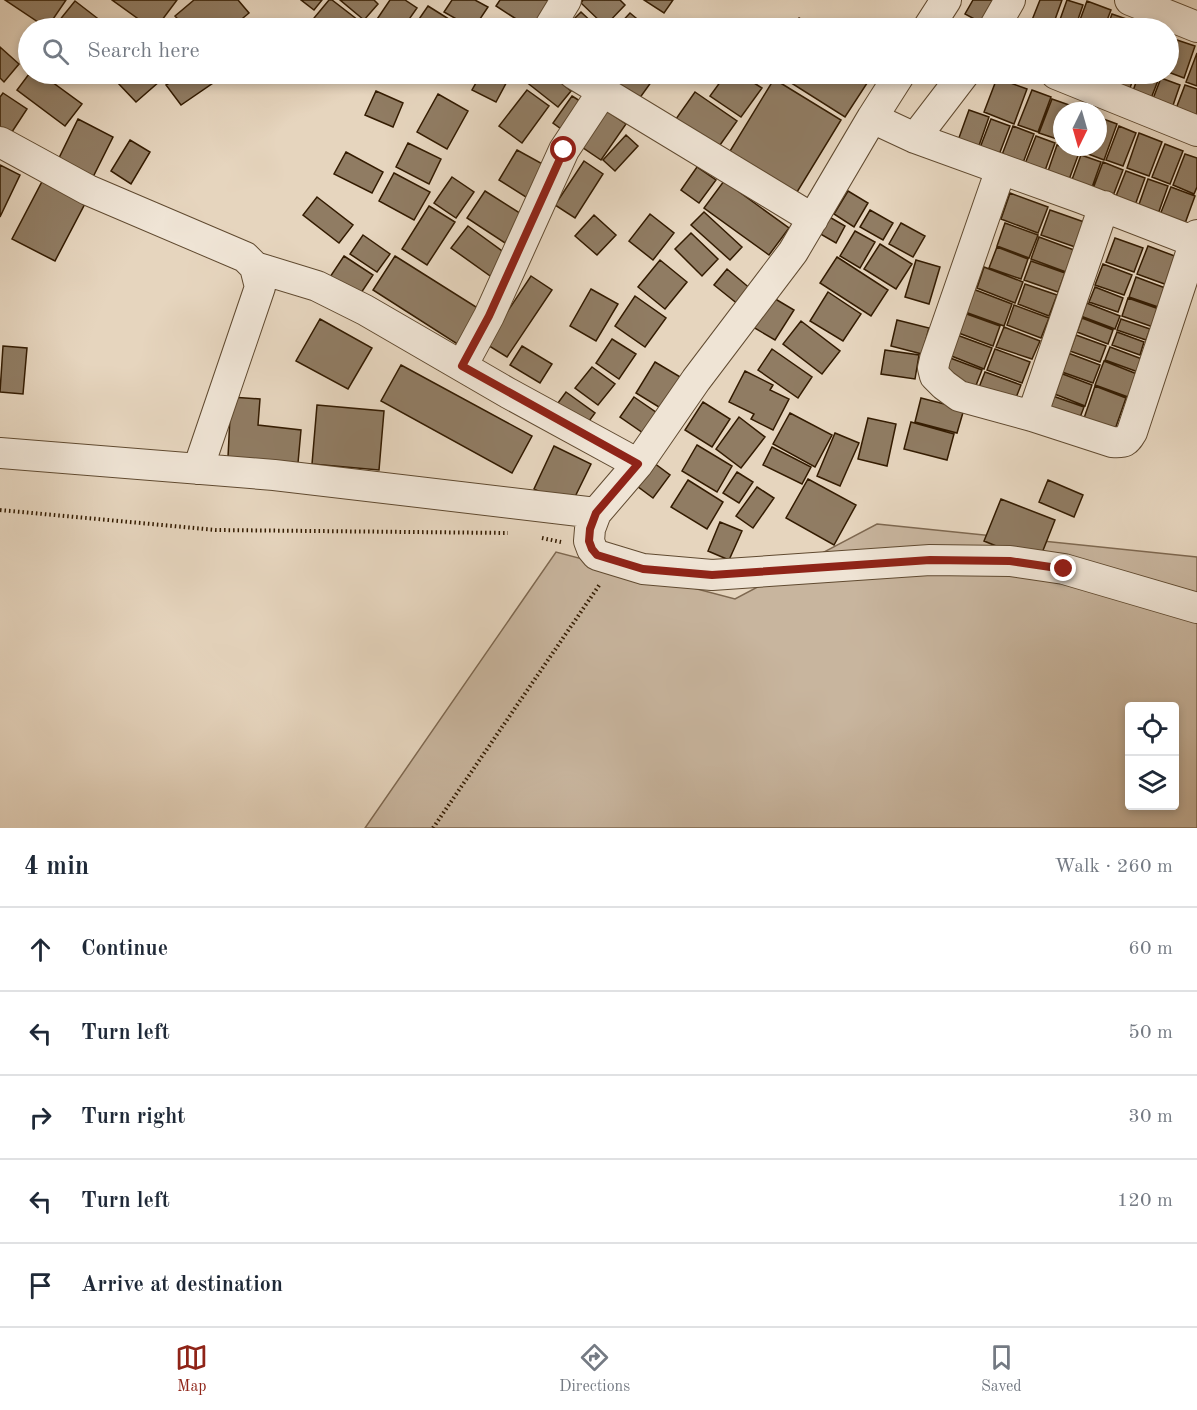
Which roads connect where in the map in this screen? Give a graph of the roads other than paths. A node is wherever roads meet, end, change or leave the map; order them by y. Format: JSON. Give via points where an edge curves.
{"nodes":[{"id":1,"x":566,"y":0,"type":"edge"},
{"id":2,"x":946,"y":0,"type":"edge"},
{"id":3,"x":1011,"y":0,"type":"edge"},
{"id":4,"x":1130,"y":0,"type":"edge"},
{"id":5,"x":555,"y":18,"type":"edge"},
{"id":6,"x":934,"y":18,"type":"edge"},
{"id":7,"x":1000,"y":18,"type":"edge"},
{"id":8,"x":1175,"y":18,"type":"edge"},
{"id":9,"x":1179,"y":20,"type":"edge"},
{"id":10,"x":1197,"y":27,"type":"edge"},
{"id":11,"x":591,"y":84,"type":"edge"},
{"id":12,"x":894,"y":84,"type":"edge"},
{"id":13,"x":956,"y":84,"type":"edge"},
{"id":14,"x":1081,"y":84,"type":"edge"},
{"id":15,"x":603,"y":91,"type":"junction"},
{"id":16,"x":872,"y":118,"type":"junction"},
{"id":17,"x":1197,"y":131,"type":"edge"},
{"id":18,"x":915,"y":138,"type":"junction"},
{"id":19,"x":0,"y":142,"type":"edge"},
{"id":20,"x":1001,"y":169,"type":"junction"},
{"id":21,"x":1104,"y":206,"type":"junction"},
{"id":22,"x":813,"y":219,"type":"junction"},
{"id":23,"x":1196,"y":239,"type":"edge"},
{"id":24,"x":255,"y":267,"type":"junction"},
{"id":25,"x":462,"y":366,"type":"junction"},
{"id":26,"x":1032,"y":416,"type":"junction"},
{"id":27,"x":0,"y":453,"type":"edge"},
{"id":28,"x":638,"y":464,"type":"junction"},
{"id":29,"x":198,"y":469,"type":"junction"},
{"id":30,"x":596,"y":513,"type":"junction"},
{"id":31,"x":1197,"y":608,"type":"edge"}],
"edges":[{"from":1,"to":5,"type":"street"},
{"from":2,"to":6,"type":"street"},
{"from":3,"to":7,"type":"street"},
{"from":4,"to":8,"type":"street"},
{"from":9,"to":10,"type":"street"},
{"from":11,"to":15,"type":"street"},
{"from":12,"to":16,"type":"street"},
{"from":13,"to":18,"type":"street"},
{"from":14,"to":17,"type":"street"},
{"from":15,"to":22,"type":"street"},
{"from":15,"to":25,"type":"street","via":[[564,150],[489,316]]},
{"from":16,"to":18,"type":"street"},
{"from":16,"to":22,"type":"street"},
{"from":18,"to":20,"type":"street"},
{"from":19,"to":24,"type":"street","via":[[88,190],[245,257]]},
{"from":20,"to":21,"type":"street"},
{"from":20,"to":26,"type":"street","via":[[935,359],[934,376],[959,396]]},
{"from":21,"to":23,"type":"street"},
{"from":21,"to":26,"type":"street"},
{"from":22,"to":28,"type":"street","via":[[794,252],[696,380]]},
{"from":23,"to":26,"type":"street","via":[[1126,441],[1113,442]]},
{"from":24,"to":25,"type":"street","via":[[317,286]]},
{"from":24,"to":29,"type":"street","via":[[260,288]]},
{"from":25,"to":28,"type":"street"},
{"from":27,"to":29,"type":"street"},
{"from":28,"to":30,"type":"street"},
{"from":29,"to":30,"type":"street"},
{"from":30,"to":31,"type":"street","via":[[589,541],[597,555],[643,569],[712,575],[930,560],[1010,561],[1064,569]]}]}
